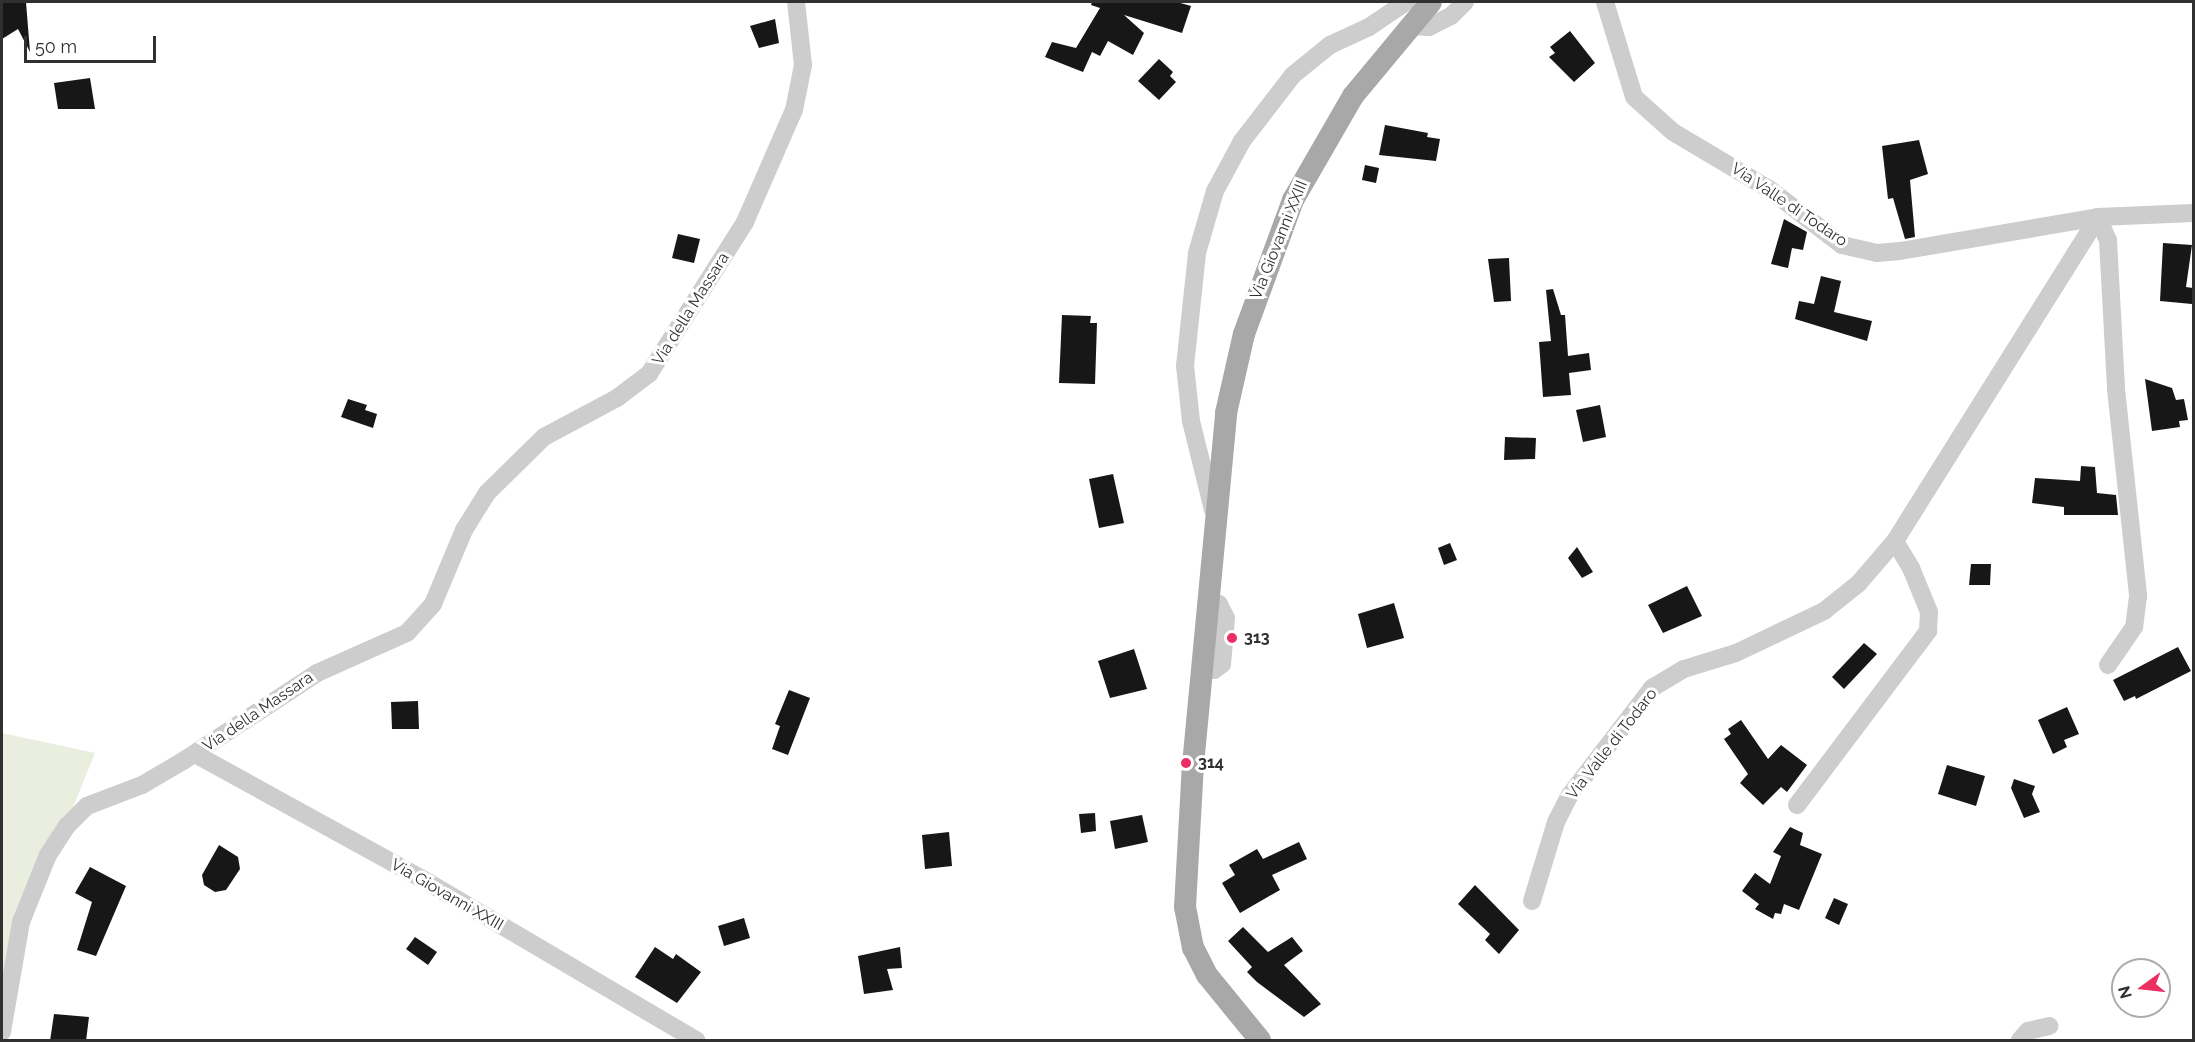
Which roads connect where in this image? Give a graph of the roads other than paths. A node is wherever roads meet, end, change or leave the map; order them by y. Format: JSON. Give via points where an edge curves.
{"nodes":[{"id":1,"x":796,"y":2,"type":"edge"},
{"id":2,"x":1406,"y":2,"type":"edge"},
{"id":3,"x":1431,"y":2,"type":"edge"},
{"id":4,"x":1465,"y":2,"type":"edge"},
{"id":5,"x":1605,"y":2,"type":"edge"},
{"id":6,"x":1409,"y":26,"type":"junction"},
{"id":7,"x":2193,"y":213,"type":"edge"},
{"id":8,"x":2098,"y":217,"type":"junction"},
{"id":9,"x":1215,"y":517,"type":"junction"},
{"id":10,"x":1895,"y":541,"type":"junction"},
{"id":11,"x":2108,"y":665,"type":"dead end"},
{"id":12,"x":195,"y":754,"type":"junction"},
{"id":13,"x":1797,"y":805,"type":"dead end"},
{"id":14,"x":1532,"y":901,"type":"dead end"},
{"id":15,"x":2049,"y":1026,"type":"dead end"},
{"id":16,"x":2,"y":1032,"type":"edge"},
{"id":17,"x":696,"y":1041,"type":"edge"},
{"id":18,"x":1260,"y":1041,"type":"edge"},
{"id":19,"x":2020,"y":1041,"type":"edge"}],
"edges":[{"from":1,"to":12,"type":"street","name":"Via della Massara","via":[[803,65],[794,110],[745,222],[649,374],[617,398],[544,436],[487,493],[464,530],[433,604],[407,633],[317,673]]},
{"from":2,"to":9,"type":"street","name":"Via Giovanni XXIII","via":[[1369,27],[1330,45],[1293,75],[1242,141],[1215,191],[1197,253],[1185,366],[1191,421]]},
{"from":3,"to":6,"type":"main road","name":"Via Giovanni XXIII"},
{"from":4,"to":6,"type":"street","via":[[1451,16],[1429,27]]},
{"from":5,"to":8,"type":"street","name":"Via Valle di Todaro","via":[[1634,97],[1673,132],[1769,189],[1842,245],[1877,253]]},
{"from":6,"to":9,"type":"main road","name":"Via Giovanni XXIII","via":[[1353,96],[1293,200],[1244,334],[1226,414]]},
{"from":7,"to":8,"type":"street","name":"Via Valle di Todaro"},
{"from":8,"to":10,"type":"street","name":"Via Valle di Todaro"},
{"from":8,"to":11,"type":"street","via":[[2108,240],[2116,389],[2138,596],[2134,627]]},
{"from":9,"to":18,"type":"main road","name":"Via Giovanni XXIII","via":[[1186,863],[1187,927],[1207,975]]},
{"from":10,"to":13,"type":"street","via":[[1929,612],[1928,631]]},
{"from":10,"to":14,"type":"street","name":"Via Valle di Todaro","via":[[1858,584],[1824,611],[1736,653],[1684,669],[1652,688],[1570,795],[1556,822]]},
{"from":12,"to":16,"type":"street","name":"Via della Massara","via":[[142,785],[87,807],[67,826],[48,855],[21,922]]},
{"from":12,"to":17,"type":"street","name":"Via Giovanni XXIII","via":[[431,884]]},
{"from":15,"to":19,"type":"street","via":[[2028,1031]]}]}
